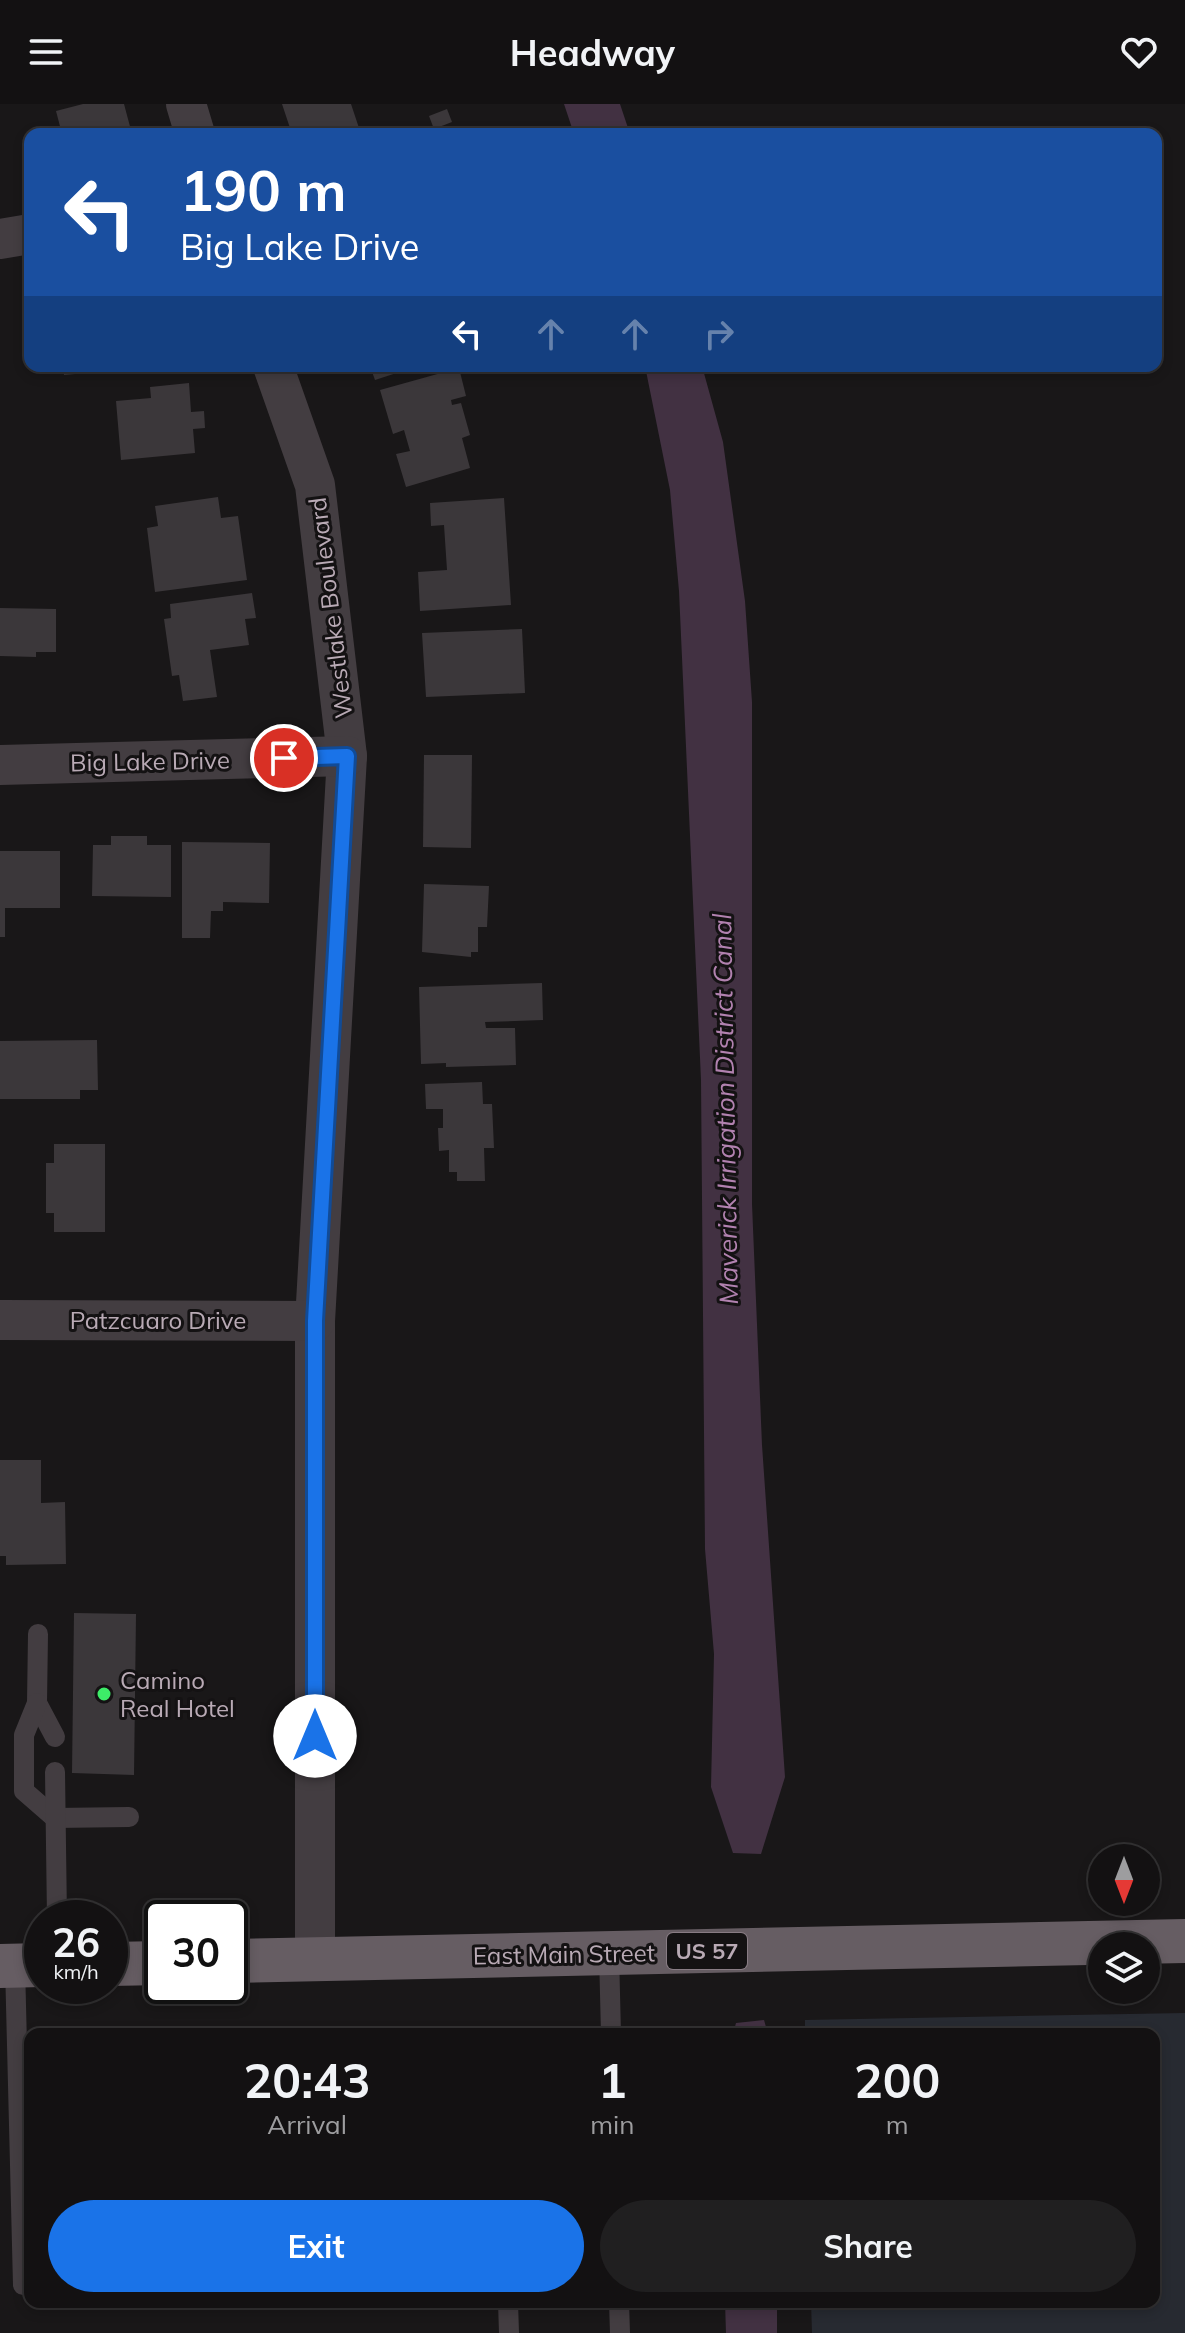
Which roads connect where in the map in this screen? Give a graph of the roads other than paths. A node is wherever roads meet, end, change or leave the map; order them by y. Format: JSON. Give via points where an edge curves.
{"nodes":[{"id":1,"x":186,"y":104,"type":"edge"},
{"id":2,"x":193,"y":128,"type":"edge"},
{"id":3,"x":24,"y":235,"type":"edge"},
{"id":4,"x":0,"y":239,"type":"edge"},
{"id":5,"x":275,"y":372,"type":"edge"},
{"id":6,"x":347,"y":756,"type":"junction"},
{"id":7,"x":0,"y":765,"type":"edge"},
{"id":8,"x":0,"y":1320,"type":"edge"},
{"id":9,"x":315,"y":1321,"type":"junction"},
{"id":10,"x":38,"y":1634,"type":"dead end"},
{"id":11,"x":37,"y":1703,"type":"junction"},
{"id":12,"x":55,"y":1737,"type":"dead end"},
{"id":13,"x":55,"y":1772,"type":"dead end"},
{"id":14,"x":129,"y":1817,"type":"dead end"},
{"id":15,"x":55,"y":1818,"type":"junction"},
{"id":16,"x":57,"y":1900,"type":"edge"},
{"id":17,"x":1185,"y":1941,"type":"edge"},
{"id":18,"x":609,"y":1953,"type":"junction"},
{"id":19,"x":315,"y":1960,"type":"junction"},
{"id":20,"x":248,"y":1961,"type":"edge"},
{"id":21,"x":19,"y":1965,"type":"edge"},
{"id":22,"x":611,"y":2028,"type":"edge"},
{"id":23,"x":23,"y":2285,"type":"dead end"},
{"id":24,"x":508,"y":2308,"type":"edge"},
{"id":25,"x":619,"y":2308,"type":"edge"},
{"id":26,"x":509,"y":2333,"type":"edge"},
{"id":27,"x":620,"y":2333,"type":"edge"}],
"edges":[{"from":1,"to":2,"type":"street"},
{"from":3,"to":4,"type":"street"},
{"from":5,"to":6,"type":"street","name":"Westlake Boulevard","via":[[315,485]]},
{"from":6,"to":7,"type":"street","name":"Big Lake Drive"},
{"from":6,"to":9,"type":"street","name":"Westlake Boulevard"},
{"from":8,"to":9,"type":"street","name":"Patzcuaro Drive"},
{"from":9,"to":19,"type":"street","name":"Westlake Boulevard"},
{"from":10,"to":11,"type":"lane"},
{"from":11,"to":12,"type":"lane"},
{"from":11,"to":15,"type":"lane","via":[[24,1735],[24,1791]]},
{"from":13,"to":15,"type":"lane"},
{"from":14,"to":15,"type":"lane"},
{"from":15,"to":16,"type":"lane"},
{"from":17,"to":18,"type":"highway","name":"East Main Street","number":"US 57"},
{"from":18,"to":19,"type":"highway","name":"East Main Street","number":"US 57"},
{"from":18,"to":22,"type":"lane"},
{"from":19,"to":20,"type":"highway","name":"East Main Street","number":"US 57"},
{"from":21,"to":23,"type":"lane"},
{"from":24,"to":26,"type":"lane"},
{"from":25,"to":27,"type":"lane"}]}
